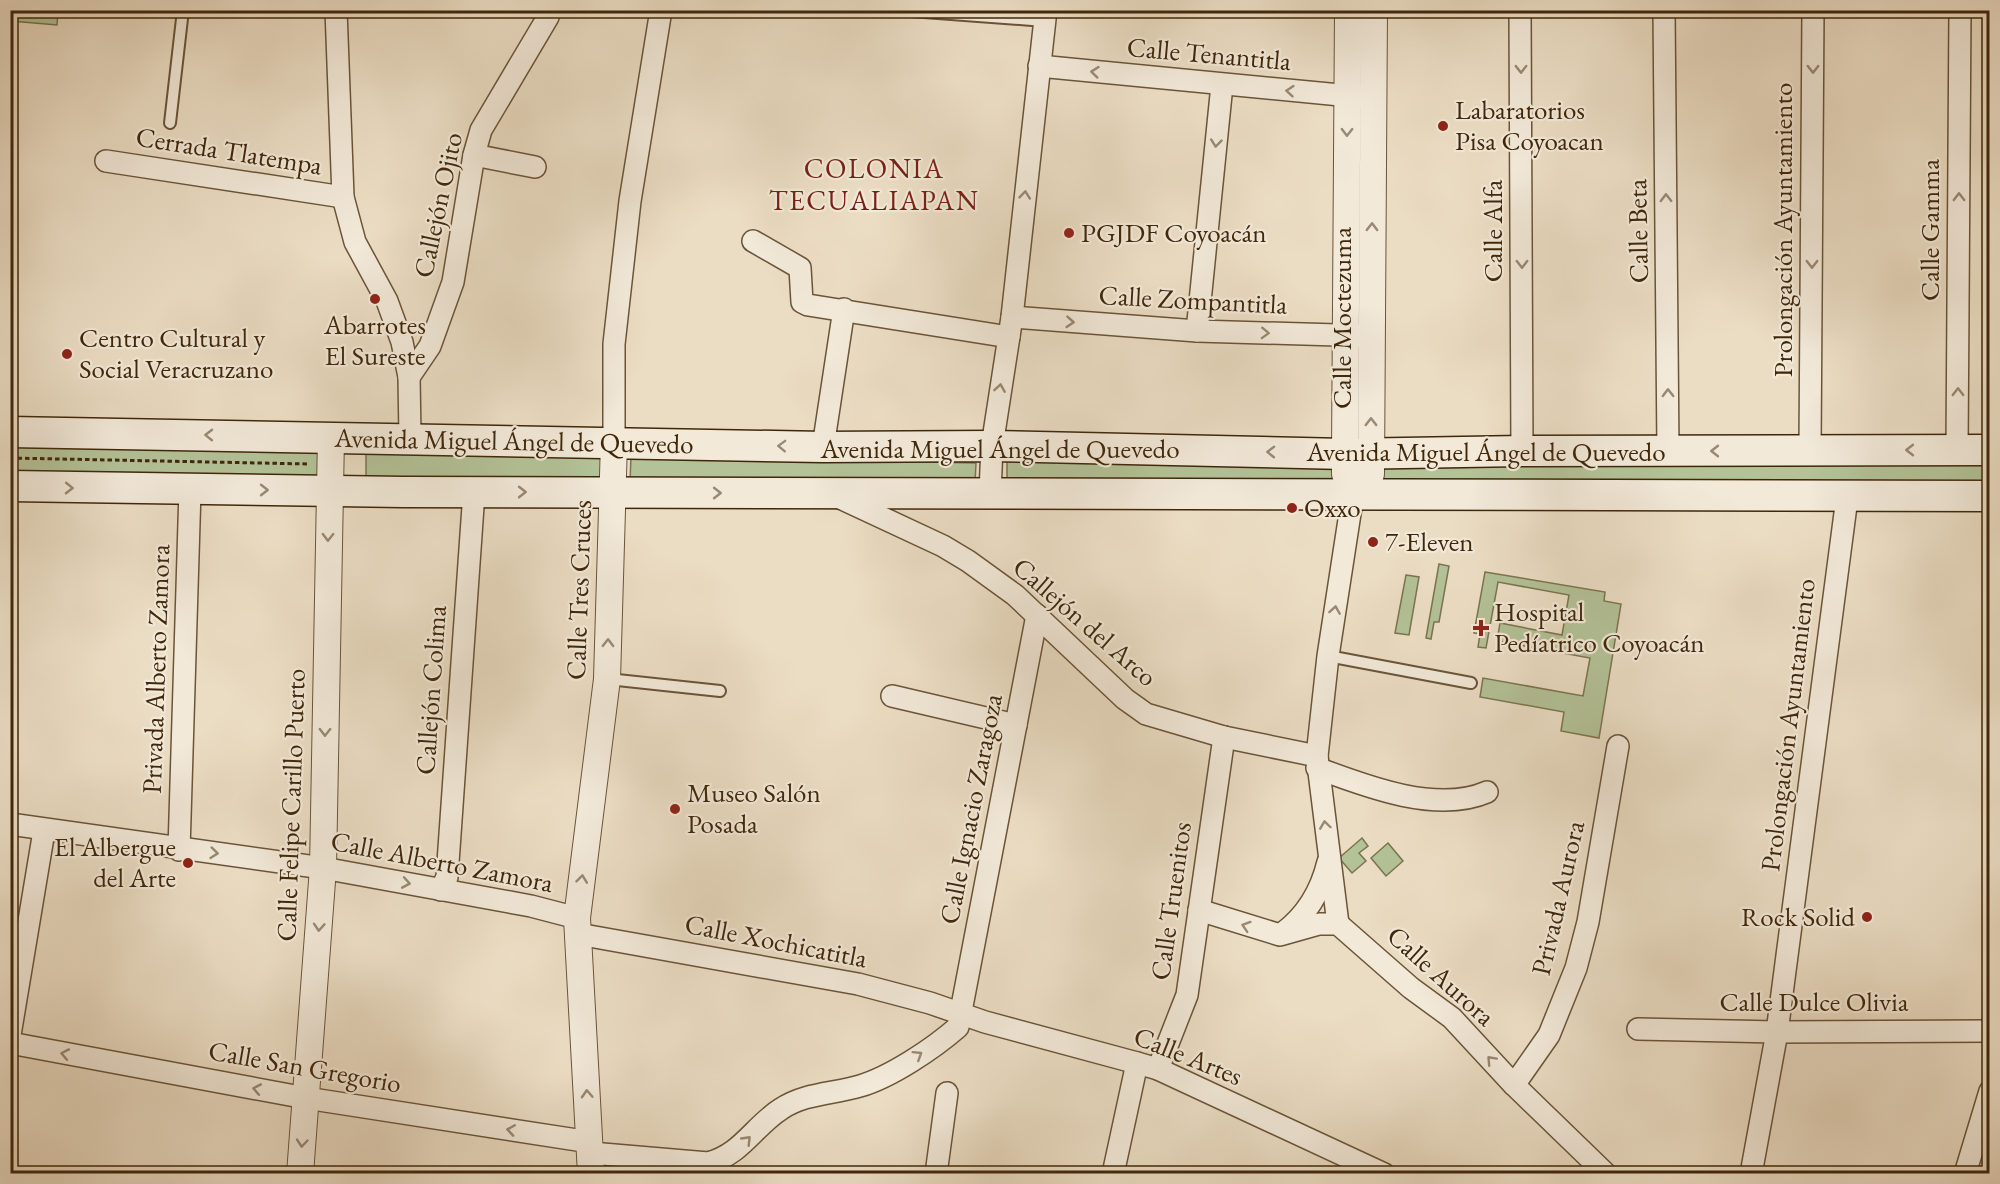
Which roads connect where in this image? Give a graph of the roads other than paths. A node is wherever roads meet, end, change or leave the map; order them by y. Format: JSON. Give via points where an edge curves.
{"nodes":[{"id":1,"x":183,"y":10,"type":"edge"},
{"id":2,"x":336,"y":10,"type":"edge"},
{"id":3,"x":662,"y":10,"type":"edge"},
{"id":4,"x":897,"y":10,"type":"edge"},
{"id":5,"x":1348,"y":10,"type":"edge"},
{"id":6,"x":1374,"y":10,"type":"edge"},
{"id":7,"x":1521,"y":10,"type":"edge"},
{"id":8,"x":1664,"y":10,"type":"edge"},
{"id":9,"x":1813,"y":10,"type":"edge"},
{"id":10,"x":1960,"y":10,"type":"edge"},
{"id":11,"x":1045,"y":16,"type":"edge"},
{"id":12,"x":548,"y":17,"type":"dead end"},
{"id":13,"x":1039,"y":66,"type":"junction"},
{"id":14,"x":1222,"y":85,"type":"junction"},
{"id":15,"x":1348,"y":96,"type":"junction"},
{"id":16,"x":1374,"y":99,"type":"junction"},
{"id":17,"x":170,"y":123,"type":"dead end"},
{"id":18,"x":474,"y":155,"type":"junction"},
{"id":19,"x":106,"y":161,"type":"dead end"},
{"id":20,"x":535,"y":167,"type":"dead end"},
{"id":21,"x":343,"y":197,"type":"junction"},
{"id":22,"x":753,"y":241,"type":"dead end"},
{"id":23,"x":844,"y":309,"type":"junction"},
{"id":24,"x":1010,"y":327,"type":"junction"},
{"id":25,"x":1197,"y":331,"type":"junction"},
{"id":26,"x":1346,"y":335,"type":"junction"},
{"id":27,"x":1371,"y":336,"type":"junction"},
{"id":28,"x":409,"y":377,"type":"junction"},
{"id":29,"x":10,"y":432,"type":"edge"},
{"id":30,"x":410,"y":438,"type":"junction"},
{"id":31,"x":614,"y":442,"type":"junction"},
{"id":32,"x":992,"y":446,"type":"junction"},
{"id":33,"x":822,"y":447,"type":"junction"},
{"id":34,"x":1810,"y":450,"type":"junction"},
{"id":35,"x":1957,"y":450,"type":"junction"},
{"id":36,"x":1989,"y":450,"type":"edge"},
{"id":37,"x":1522,"y":451,"type":"junction"},
{"id":38,"x":1668,"y":451,"type":"junction"},
{"id":39,"x":1358,"y":454,"type":"junction"},
{"id":40,"x":330,"y":464,"type":"junction"},
{"id":41,"x":10,"y":486,"type":"edge"},
{"id":42,"x":190,"y":490,"type":"junction"},
{"id":43,"x":474,"y":492,"type":"junction"},
{"id":44,"x":611,"y":492,"type":"junction"},
{"id":45,"x":829,"y":493,"type":"junction"},
{"id":46,"x":990,"y":493,"type":"junction"},
{"id":47,"x":1353,"y":494,"type":"junction"},
{"id":48,"x":1989,"y":496,"type":"edge"},
{"id":49,"x":1847,"y":498,"type":"junction"},
{"id":50,"x":1037,"y":615,"type":"junction"},
{"id":51,"x":1328,"y":656,"type":"junction"},
{"id":52,"x":607,"y":679,"type":"junction"},
{"id":53,"x":1472,"y":683,"type":"dead end"},
{"id":54,"x":720,"y":692,"type":"dead end"},
{"id":55,"x":892,"y":696,"type":"dead end"},
{"id":56,"x":1016,"y":725,"type":"junction"},
{"id":57,"x":1224,"y":737,"type":"junction"},
{"id":58,"x":1618,"y":746,"type":"dead end"},
{"id":59,"x":1317,"y":762,"type":"junction"},
{"id":60,"x":1486,"y":792,"type":"dead end"},
{"id":61,"x":10,"y":824,"type":"edge"},
{"id":62,"x":44,"y":831,"type":"junction"},
{"id":63,"x":179,"y":850,"type":"junction"},
{"id":64,"x":1329,"y":858,"type":"junction"},
{"id":65,"x":323,"y":868,"type":"junction"},
{"id":66,"x":441,"y":890,"type":"junction"},
{"id":67,"x":1199,"y":910,"type":"junction"},
{"id":68,"x":1338,"y":924,"type":"junction"},
{"id":69,"x":578,"y":926,"type":"junction"},
{"id":70,"x":1280,"y":935,"type":"junction"},
{"id":71,"x":962,"y":1013,"type":"junction"},
{"id":72,"x":1638,"y":1029,"type":"dead end"},
{"id":73,"x":1989,"y":1031,"type":"edge"},
{"id":74,"x":1777,"y":1032,"type":"junction"},
{"id":75,"x":10,"y":1035,"type":"edge"},
{"id":76,"x":10,"y":1043,"type":"edge"},
{"id":77,"x":1137,"y":1063,"type":"junction"},
{"id":78,"x":1158,"y":1069,"type":"junction"},
{"id":79,"x":1514,"y":1085,"type":"junction"},
{"id":80,"x":1989,"y":1091,"type":"edge"},
{"id":81,"x":947,"y":1093,"type":"dead end"},
{"id":82,"x":306,"y":1098,"type":"junction"},
{"id":83,"x":591,"y":1156,"type":"edge"},
{"id":84,"x":1584,"y":1166,"type":"edge"},
{"id":85,"x":300,"y":1173,"type":"edge"},
{"id":86,"x":936,"y":1173,"type":"edge"},
{"id":87,"x":1113,"y":1173,"type":"edge"},
{"id":88,"x":1384,"y":1173,"type":"edge"},
{"id":89,"x":1606,"y":1173,"type":"edge"},
{"id":90,"x":1750,"y":1173,"type":"edge"},
{"id":91,"x":1965,"y":1173,"type":"edge"}],
"edges":[{"from":1,"to":17,"type":"lane"},
{"from":2,"to":21,"type":"street"},
{"from":3,"to":31,"type":"street","name":"Calle Tres Cruces","via":[[630,201],[615,344]]},
{"from":4,"to":11,"type":"lane"},
{"from":5,"to":15,"type":"street","name":"Calle Moctezuma"},
{"from":6,"to":16,"type":"street","name":"Calle Moctezuma"},
{"from":7,"to":37,"type":"street","name":"Calle Alfa","one_way":true},
{"from":38,"to":8,"type":"street","name":"Calle Beta","one_way":true},
{"from":9,"to":34,"type":"street","name":"Prolongación Ayuntamiento","one_way":true},
{"from":35,"to":10,"type":"street","name":"Calle Gamma","one_way":true},
{"from":11,"to":13,"type":"street"},
{"from":12,"to":18,"type":"street","name":"Callejón Ojito","via":[[481,130]]},
{"from":14,"to":13,"type":"street","name":"Calle Tenantitla","one_way":true},
{"from":24,"to":13,"type":"street","one_way":true},
{"from":15,"to":14,"type":"street","name":"Calle Tenantitla","one_way":true},
{"from":14,"to":25,"type":"street","one_way":true},
{"from":15,"to":16,"type":"street","name":"Calle Tenantitla"},
{"from":15,"to":26,"type":"street","name":"Calle Moctezuma","one_way":true},
{"from":27,"to":16,"type":"street","name":"Calle Moctezuma","one_way":true},
{"from":18,"to":20,"type":"street"},
{"from":18,"to":28,"type":"street","name":"Callejón Ojito","via":[[453,282],[430,346]]},
{"from":19,"to":21,"type":"street","name":"Cerrada Tlatempa"},
{"from":21,"to":28,"type":"street","via":[[355,242],[387,301],[402,342]]},
{"from":22,"to":23,"type":"street","name":"Calle Zompantitla","via":[[800,268],[802,302]]},
{"from":23,"to":24,"type":"street","name":"Calle Zompantitla"},
{"from":23,"to":33,"type":"street"},
{"from":24,"to":25,"type":"street","name":"Calle Zompantitla","one_way":true},
{"from":32,"to":24,"type":"street","one_way":true},
{"from":25,"to":26,"type":"street","name":"Calle Zompantitla","one_way":true},
{"from":26,"to":27,"type":"street","name":"Calle Zompantitla"},
{"from":26,"to":39,"type":"street","name":"Calle Moctezuma"},
{"from":39,"to":27,"type":"street","name":"Calle Moctezuma","one_way":true},
{"from":28,"to":30,"type":"street"},
{"from":40,"to":29,"type":"main road","name":"Avenida Miguel Ángel de Quevedo","one_way":true},
{"from":30,"to":31,"type":"main road","name":"Avenida Miguel Ángel de Quevedo"},
{"from":30,"to":40,"type":"main road","name":"Avenida Miguel Ángel de Quevedo"},
{"from":33,"to":31,"type":"main road","name":"Avenida Miguel Ángel de Quevedo","one_way":true},
{"from":31,"to":44,"type":"street","name":"Calle Tres Cruces"},
{"from":32,"to":33,"type":"main road","name":"Avenida Miguel Ángel de Quevedo"},
{"from":39,"to":32,"type":"main road","name":"Avenida Miguel Ángel de Quevedo","one_way":true},
{"from":32,"to":46,"type":"street"},
{"from":35,"to":34,"type":"main road","name":"Avenida Miguel Ángel de Quevedo","one_way":true},
{"from":34,"to":38,"type":"main road","name":"Avenida Miguel Ángel de Quevedo","one_way":true},
{"from":35,"to":36,"type":"main road","name":"Avenida Miguel Ángel de Quevedo"},
{"from":37,"to":38,"type":"main road","name":"Avenida Miguel Ángel de Quevedo"},
{"from":37,"to":39,"type":"main road","name":"Avenida Miguel Ángel de Quevedo"},
{"from":39,"to":47,"type":"street","name":"Calle Moctezuma","via":[[1371,474]]},
{"from":42,"to":40,"type":"main road","name":"Avenida Miguel Ángel de Quevedo","one_way":true},
{"from":40,"to":43,"type":"main road","name":"Avenida Miguel Ángel de Quevedo"},
{"from":40,"to":65,"type":"street","name":"Calle Felipe Carillo Puerto","one_way":true},
{"from":41,"to":42,"type":"main road","name":"Avenida Miguel Ángel de Quevedo","one_way":true},
{"from":42,"to":63,"type":"street","name":"Privada Alberto Zamora"},
{"from":43,"to":44,"type":"main road","name":"Avenida Miguel Ángel de Quevedo","one_way":true},
{"from":43,"to":66,"type":"street","name":"Callejón Colima","via":[[447,877]]},
{"from":44,"to":45,"type":"main road","name":"Avenida Miguel Ángel de Quevedo","one_way":true},
{"from":52,"to":44,"type":"street","name":"Calle Tres Cruces","one_way":true},
{"from":45,"to":46,"type":"main road","name":"Avenida Miguel Ángel de Quevedo"},
{"from":45,"to":50,"type":"street","name":"Callejón del Arco","via":[[943,546],[992,578]]},
{"from":46,"to":47,"type":"main road","name":"Avenida Miguel Ángel de Quevedo"},
{"from":47,"to":49,"type":"main road","name":"Avenida Miguel Ángel de Quevedo"},
{"from":51,"to":47,"type":"street","one_way":true},
{"from":48,"to":49,"type":"main road","name":"Avenida Miguel Ángel de Quevedo"},
{"from":49,"to":74,"type":"street","name":"Prolongación Ayuntamiento"},
{"from":50,"to":56,"type":"street","name":"Calle Ignacio Zaragoza"},
{"from":50,"to":57,"type":"street","name":"Callejón del Arco","via":[[1135,706],[1159,719]]},
{"from":51,"to":53,"type":"lane"},
{"from":51,"to":59,"type":"street"},
{"from":52,"to":54,"type":"lane"},
{"from":69,"to":52,"type":"street","name":"Calle Tres Cruces","one_way":true},
{"from":55,"to":56,"type":"street"},
{"from":56,"to":71,"type":"street","name":"Calle Ignacio Zaragoza"},
{"from":57,"to":59,"type":"street","name":"Callejón del Arco"},
{"from":57,"to":67,"type":"street","name":"Calle Truenitos"},
{"from":58,"to":79,"type":"street","name":"Privada Aurora","via":[[1588,922],[1576,968],[1549,1035]]},
{"from":59,"to":60,"type":"street","name":"Callejón del Arco","via":[[1364,784],[1433,800],[1464,800]]},
{"from":64,"to":59,"type":"street","one_way":true},
{"from":61,"to":62,"type":"street","name":"Calle Alberto Zamora"},
{"from":62,"to":63,"type":"street","name":"Calle Alberto Zamora"},
{"from":62,"to":75,"type":"street"},
{"from":63,"to":65,"type":"street","name":"Calle Alberto Zamora","one_way":true},
{"from":64,"to":68,"type":"street"},
{"from":64,"to":70,"type":"street","via":[[1309,906]]},
{"from":65,"to":66,"type":"street","name":"Calle Alberto Zamora","one_way":true},
{"from":65,"to":82,"type":"street","name":"Calle Felipe Carillo Puerto","one_way":true},
{"from":66,"to":69,"type":"street","name":"Calle Alberto Zamora"},
{"from":70,"to":67,"type":"street","one_way":true},
{"from":67,"to":78,"type":"street","name":"Calle Truenitos","via":[[1187,995]]},
{"from":68,"to":70,"type":"street","via":[[1319,924]]},
{"from":79,"to":68,"type":"street","name":"Calle Aurora","one_way":true,"via":[[1452,1018]]},
{"from":69,"to":71,"type":"street","name":"Calle Xochicatitla","via":[[818,975]]},
{"from":83,"to":69,"type":"street","name":"Calle Tres Cruces","one_way":true},
{"from":71,"to":77,"type":"street","name":"Calle Artes"},
{"from":83,"to":71,"type":"street","name":"Calle San Gregorio","one_way":true,"via":[[708,1163],[724,1159],[780,1109],[801,1098],[861,1086],[885,1076],[945,1038],[958,1027]]},
{"from":72,"to":74,"type":"street","name":"Calle Dulce Olivia"},
{"from":73,"to":74,"type":"street","name":"Calle Dulce Olivia"},
{"from":74,"to":90,"type":"street","name":"Prolongación Ayuntamiento"},
{"from":82,"to":76,"type":"street","name":"Calle San Gregorio","one_way":true},
{"from":77,"to":78,"type":"street","name":"Calle Artes"},
{"from":77,"to":87,"type":"street"},
{"from":78,"to":88,"type":"street","name":"Calle Artes"},
{"from":79,"to":84,"type":"street","name":"Calle Aurora","via":[[1547,1116]]},
{"from":80,"to":91,"type":"street"},
{"from":81,"to":86,"type":"street"},
{"from":83,"to":82,"type":"street","name":"Calle San Gregorio","one_way":true},
{"from":82,"to":85,"type":"street","name":"Calle Felipe Carillo Puerto","one_way":true},
{"from":84,"to":89,"type":"street","name":"Calle Aurora"}]}
